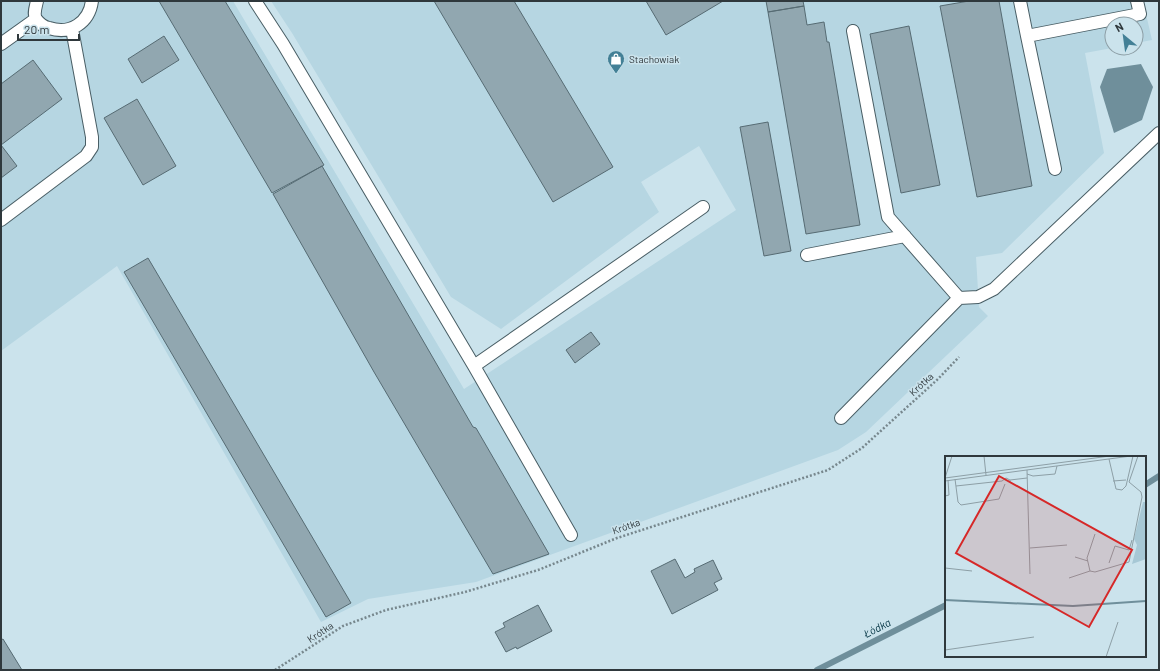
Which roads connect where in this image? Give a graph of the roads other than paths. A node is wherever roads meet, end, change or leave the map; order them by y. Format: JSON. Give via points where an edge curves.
{"nodes":[{"id":1,"x":38,"y":1,"type":"edge"},
{"id":2,"x":92,"y":1,"type":"edge"},
{"id":3,"x":255,"y":1,"type":"edge"},
{"id":4,"x":1020,"y":1,"type":"edge"},
{"id":5,"x":1137,"y":1,"type":"edge"},
{"id":6,"x":36,"y":19,"type":"junction"},
{"id":7,"x":72,"y":28,"type":"junction"},
{"id":8,"x":853,"y":31,"type":"dead end"},
{"id":9,"x":1027,"y":36,"type":"junction"},
{"id":10,"x":1,"y":44,"type":"edge"},
{"id":11,"x":1159,"y":133,"type":"edge"},
{"id":12,"x":1054,"y":169,"type":"dead end"},
{"id":13,"x":703,"y":207,"type":"dead end"},
{"id":14,"x":1,"y":220,"type":"edge"},
{"id":15,"x":905,"y":236,"type":"junction"},
{"id":16,"x":807,"y":255,"type":"dead end"},
{"id":17,"x":958,"y":298,"type":"junction"},
{"id":18,"x":474,"y":366,"type":"junction"},
{"id":19,"x":841,"y":418,"type":"dead end"},
{"id":20,"x":571,"y":535,"type":"dead end"}],
"edges":[{"from":1,"to":6,"type":"lane"},
{"from":2,"to":7,"type":"lane","via":[[86,17]]},
{"from":3,"to":18,"type":"lane"},
{"from":4,"to":9,"type":"lane"},
{"from":5,"to":9,"type":"lane","via":[[1140,14]]},
{"from":6,"to":7,"type":"lane","via":[[52,29],[61,31]]},
{"from":6,"to":10,"type":"lane"},
{"from":7,"to":14,"type":"lane","via":[[92,147],[86,156]]},
{"from":8,"to":15,"type":"lane","via":[[888,217]]},
{"from":9,"to":12,"type":"lane"},
{"from":11,"to":17,"type":"lane","via":[[994,289],[978,298]]},
{"from":13,"to":18,"type":"lane"},
{"from":15,"to":16,"type":"lane"},
{"from":15,"to":17,"type":"lane"},
{"from":17,"to":19,"type":"lane"},
{"from":18,"to":20,"type":"lane"}]}
